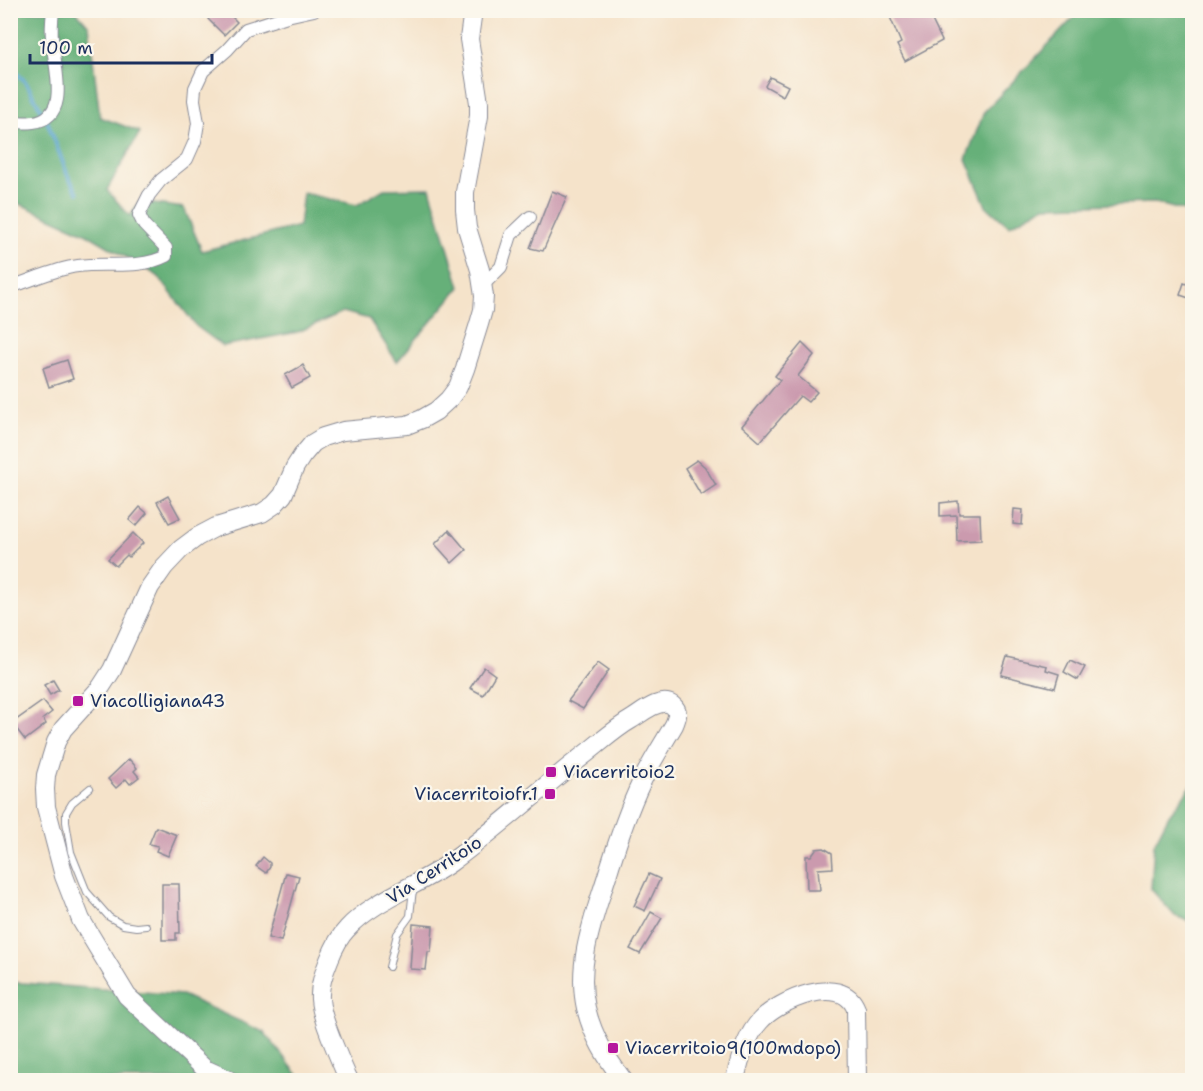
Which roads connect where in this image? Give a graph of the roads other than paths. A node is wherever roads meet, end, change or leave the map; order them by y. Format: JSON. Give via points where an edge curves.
{"nodes":[{"id":1,"x":53,"y":10,"type":"edge"},
{"id":2,"x":314,"y":10,"type":"edge"},
{"id":3,"x":472,"y":10,"type":"edge"},
{"id":4,"x":10,"y":121,"type":"edge"},
{"id":5,"x":530,"y":218,"type":"dead end"},
{"id":6,"x":483,"y":284,"type":"junction"},
{"id":7,"x":10,"y":287,"type":"edge"},
{"id":8,"x":90,"y":788,"type":"dead end"},
{"id":9,"x":64,"y":853,"type":"junction"},
{"id":10,"x":413,"y":885,"type":"junction"},
{"id":11,"x":146,"y":926,"type":"dead end"},
{"id":12,"x":389,"y":967,"type":"dead end"},
{"id":13,"x":229,"y":1080,"type":"edge"},
{"id":14,"x":349,"y":1080,"type":"edge"},
{"id":15,"x":623,"y":1080,"type":"edge"},
{"id":16,"x":735,"y":1080,"type":"edge"},
{"id":17,"x":856,"y":1080,"type":"edge"}],
"edges":[{"from":1,"to":4,"type":"street","via":[[58,99],[42,121]]},
{"from":2,"to":7,"type":"street","via":[[246,29],[203,71],[195,87],[198,123],[187,159],[161,180],[139,215],[166,248],[166,256],[143,263],[78,266]]},
{"from":3,"to":6,"type":"street","via":[[469,39],[479,116],[465,210]]},
{"from":5,"to":6,"type":"street","via":[[511,235],[501,267]]},
{"from":6,"to":9,"type":"street","via":[[483,310],[465,369],[458,387],[436,411],[407,425],[343,431],[313,443],[274,505],[197,537],[164,567],[150,587],[112,670],[56,742],[46,775],[46,807]]},
{"from":8,"to":9,"type":"lane","via":[[66,813]]},
{"from":9,"to":11,"type":"lane","via":[[87,892],[109,916],[123,925]]},
{"from":9,"to":13,"type":"street","via":[[64,876],[81,920],[127,996],[205,1069]]},
{"from":10,"to":12,"type":"lane","via":[[410,916],[397,934]]},
{"from":10,"to":14,"type":"street","name":"Via Cerritoio","via":[[346,929],[323,976],[319,998],[322,1013]]},
{"from":10,"to":15,"type":"street","name":"Via Cerritoio","via":[[485,838],[626,723],[661,703],[675,707],[674,725],[643,779],[624,824],[586,953],[586,1006],[601,1049]]},
{"from":16,"to":17,"type":"street","via":[[738,1062],[759,1021],[793,999],[824,992],[846,996],[856,1009]]}]}
